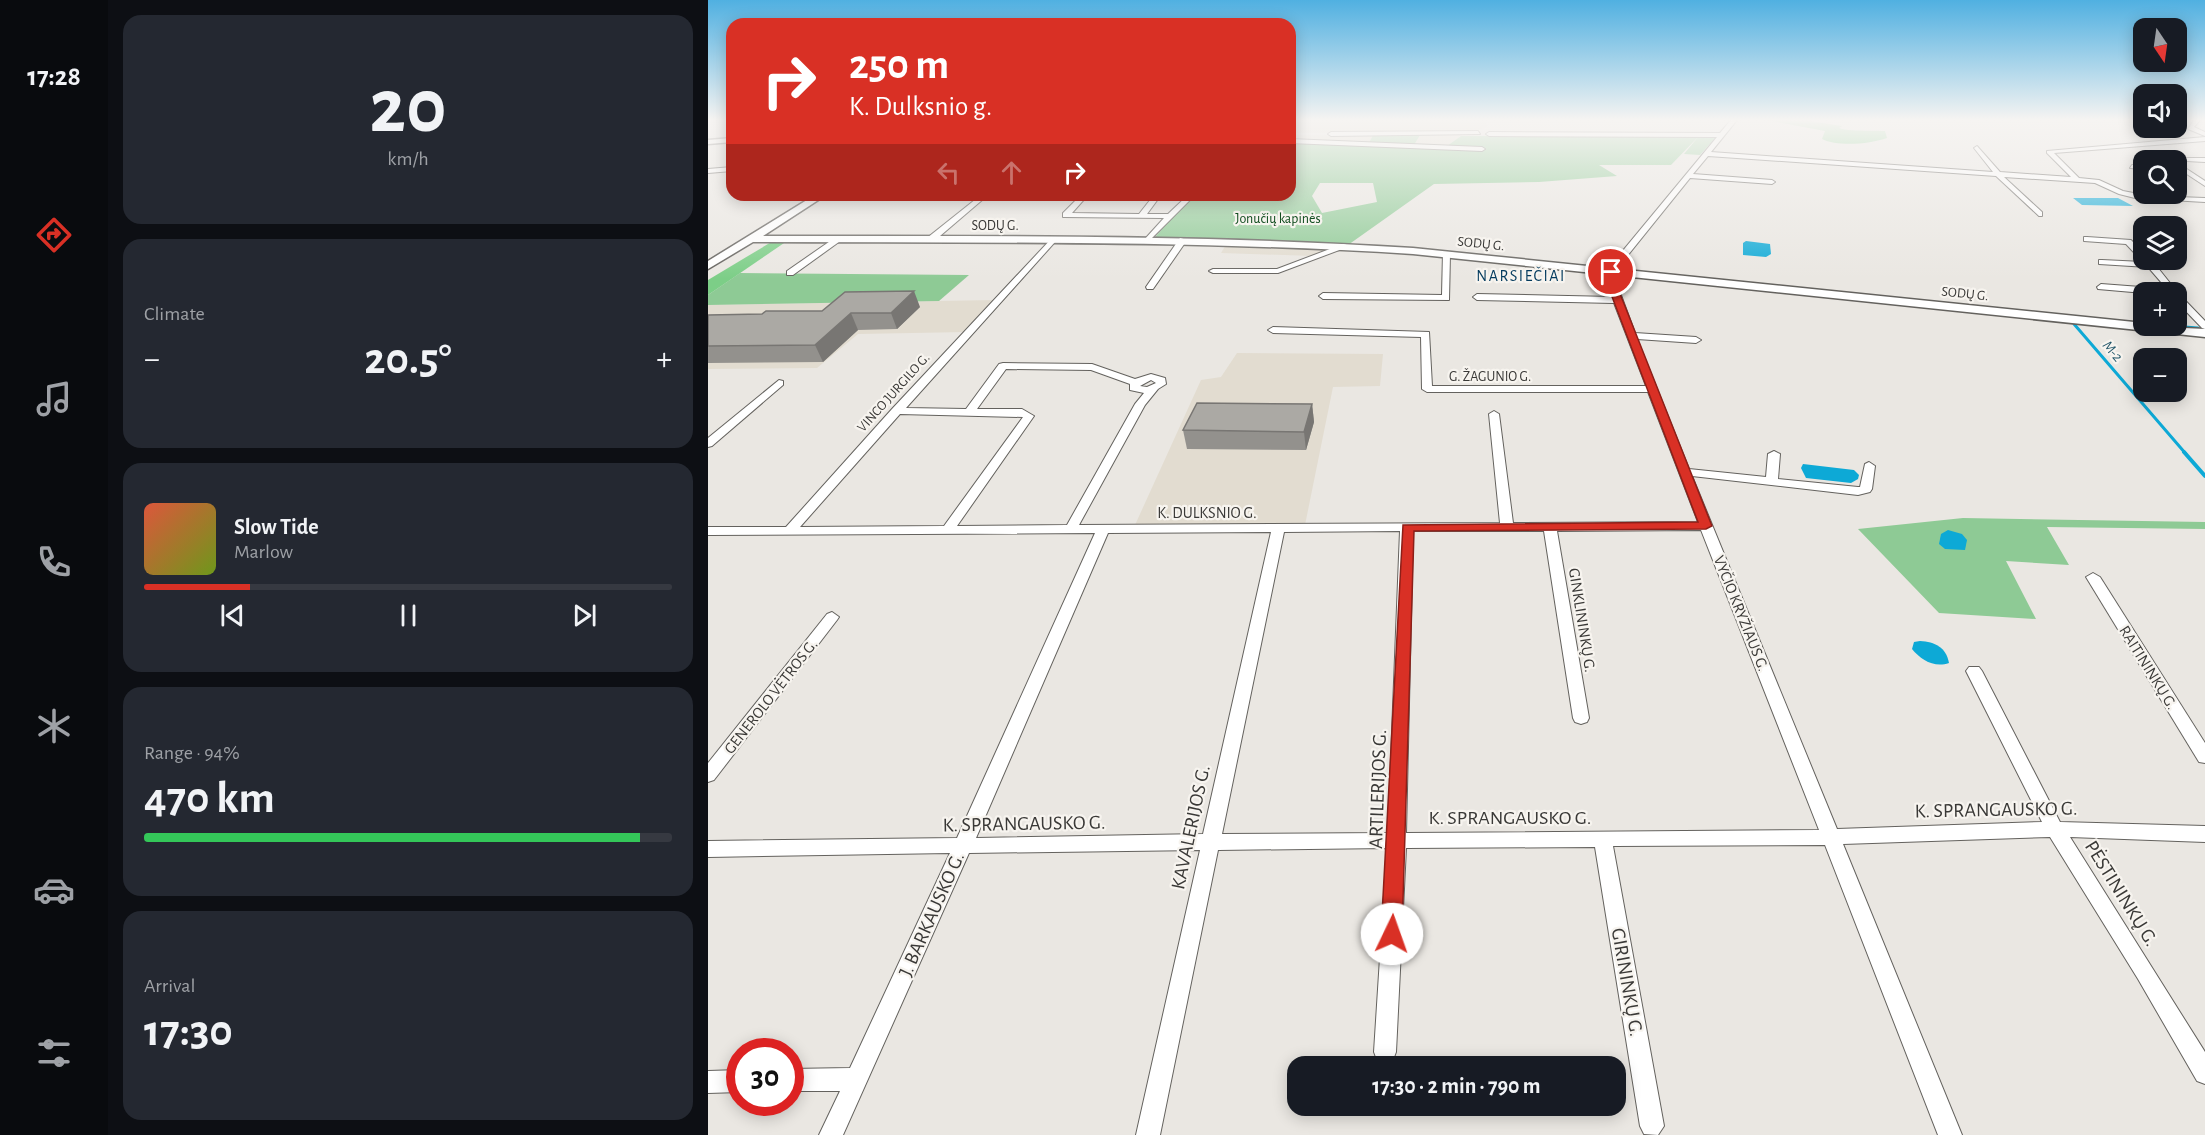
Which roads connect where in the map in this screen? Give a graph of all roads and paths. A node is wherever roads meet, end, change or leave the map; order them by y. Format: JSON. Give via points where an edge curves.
{"nodes":[{"id":1,"x":1691,"y":173,"type":"edge"},
{"id":2,"x":1983,"y":173,"type":"edge"},
{"id":3,"x":2071,"y":173,"type":"edge"},
{"id":4,"x":2189,"y":173,"type":"edge"},
{"id":5,"x":1998,"y":174,"type":"junction"},
{"id":6,"x":1688,"y":176,"type":"junction"},
{"id":7,"x":2077,"y":179,"type":"junction"},
{"id":8,"x":2203,"y":181,"type":"edge"},
{"id":9,"x":1772,"y":183,"type":"dead end"},
{"id":10,"x":812,"y":201,"type":"edge"},
{"id":11,"x":977,"y":201,"type":"edge"},
{"id":12,"x":1079,"y":201,"type":"edge"},
{"id":13,"x":1153,"y":201,"type":"edge"},
{"id":14,"x":1186,"y":201,"type":"edge"},
{"id":15,"x":2205,"y":201,"type":"edge"},
{"id":16,"x":2039,"y":214,"type":"dead end"},
{"id":17,"x":1142,"y":215,"type":"junction"},
{"id":18,"x":1170,"y":216,"type":"junction"},
{"id":19,"x":752,"y":239,"type":"junction"},
{"id":20,"x":839,"y":239,"type":"junction"},
{"id":21,"x":2086,"y":239,"type":"dead end"},
{"id":22,"x":930,"y":240,"type":"junction"},
{"id":23,"x":1052,"y":240,"type":"junction"},
{"id":24,"x":1148,"y":240,"type":"junction"},
{"id":25,"x":1183,"y":240,"type":"junction"},
{"id":26,"x":1346,"y":246,"type":"junction"},
{"id":27,"x":2133,"y":247,"type":"edge"},
{"id":28,"x":1446,"y":254,"type":"junction"},
{"id":29,"x":2133,"y":261,"type":"edge"},
{"id":30,"x":2102,"y":262,"type":"dead end"},
{"id":31,"x":708,"y":266,"type":"edge"},
{"id":32,"x":2154,"y":270,"type":"edge"},
{"id":33,"x":1213,"y":271,"type":"dead end"},
{"id":34,"x":1611,"y":272,"type":"junction"},
{"id":35,"x":790,"y":273,"type":"dead end"},
{"id":36,"x":2164,"y":282,"type":"edge"},
{"id":37,"x":1150,"y":287,"type":"dead end"},
{"id":38,"x":2101,"y":287,"type":"dead end"},
{"id":39,"x":2133,"y":289,"type":"edge"},
{"id":40,"x":1323,"y":296,"type":"dead end"},
{"id":41,"x":1477,"y":297,"type":"dead end"},
{"id":42,"x":1617,"y":300,"type":"junction"},
{"id":43,"x":2187,"y":307,"type":"edge"},
{"id":44,"x":2205,"y":326,"type":"edge"},
{"id":45,"x":1273,"y":330,"type":"dead end"},
{"id":46,"x":2205,"y":333,"type":"edge"},
{"id":47,"x":1632,"y":336,"type":"junction"},
{"id":48,"x":1696,"y":340,"type":"dead end"},
{"id":49,"x":778,"y":382,"type":"dead end"},
{"id":50,"x":1136,"y":386,"type":"junction"},
{"id":51,"x":1652,"y":389,"type":"junction"},
{"id":52,"x":1140,"y":404,"type":"junction"},
{"id":53,"x":896,"y":411,"type":"junction"},
{"id":54,"x":969,"y":412,"type":"junction"},
{"id":55,"x":1494,"y":414,"type":"dead end"},
{"id":56,"x":708,"y":444,"type":"edge"},
{"id":57,"x":1774,"y":454,"type":"dead end"},
{"id":58,"x":1869,"y":466,"type":"dead end"},
{"id":59,"x":1685,"y":472,"type":"junction"},
{"id":60,"x":1772,"y":481,"type":"junction"},
{"id":61,"x":1550,"y":526,"type":"junction"},
{"id":62,"x":1706,"y":526,"type":"junction"},
{"id":63,"x":1407,"y":527,"type":"junction"},
{"id":64,"x":1507,"y":527,"type":"junction"},
{"id":65,"x":1278,"y":528,"type":"junction"},
{"id":66,"x":1103,"y":529,"type":"junction"},
{"id":67,"x":948,"y":530,"type":"junction"},
{"id":68,"x":1071,"y":530,"type":"junction"},
{"id":69,"x":708,"y":531,"type":"edge"},
{"id":70,"x":789,"y":531,"type":"junction"},
{"id":71,"x":2093,"y":577,"type":"dead end"},
{"id":72,"x":832,"y":617,"type":"dead end"},
{"id":73,"x":1974,"y":671,"type":"dead end"},
{"id":74,"x":1581,"y":718,"type":"dead end"},
{"id":75,"x":2205,"y":757,"type":"edge"},
{"id":76,"x":708,"y":775,"type":"edge"},
{"id":77,"x":2055,"y":829,"type":"junction"},
{"id":78,"x":2205,"y":834,"type":"edge"},
{"id":79,"x":1833,"y":837,"type":"junction"},
{"id":80,"x":1604,"y":839,"type":"junction"},
{"id":81,"x":1397,"y":840,"type":"junction"},
{"id":82,"x":1210,"y":842,"type":"junction"},
{"id":83,"x":962,"y":846,"type":"junction"},
{"id":84,"x":708,"y":849,"type":"edge"},
{"id":85,"x":1385,"y":1052,"type":"dead end"},
{"id":86,"x":2205,"y":1072,"type":"edge"},
{"id":87,"x":856,"y":1079,"type":"junction"},
{"id":88,"x":804,"y":1080,"type":"edge"},
{"id":89,"x":708,"y":1082,"type":"edge"},
{"id":90,"x":726,"y":1082,"type":"edge"},
{"id":91,"x":1652,"y":1126,"type":"dead end"},
{"id":92,"x":831,"y":1135,"type":"edge"},
{"id":93,"x":1148,"y":1135,"type":"edge"},
{"id":94,"x":1950,"y":1135,"type":"edge"}],
"edges":[{"from":1,"to":6,"type":"street"},
{"from":2,"to":5,"type":"street"},
{"from":3,"to":7,"type":"street"},
{"from":4,"to":8,"type":"street"},
{"from":5,"to":7,"type":"street"},
{"from":5,"to":16,"type":"street"},
{"from":6,"to":9,"type":"street"},
{"from":6,"to":34,"type":"street"},
{"from":7,"to":15,"type":"street","via":[[2097,181],[2111,190],[2163,199]]},
{"from":10,"to":19,"type":"main road"},
{"from":11,"to":22,"type":"street"},
{"from":12,"to":17,"type":"street","via":[[1066,215]]},
{"from":13,"to":17,"type":"street"},
{"from":14,"to":18,"type":"street"},
{"from":17,"to":18,"type":"street"},
{"from":18,"to":24,"type":"street"},
{"from":19,"to":20,"type":"main road","name":"SODŲ G."},
{"from":19,"to":31,"type":"main road"},
{"from":20,"to":22,"type":"main road","name":"SODŲ G."},
{"from":20,"to":35,"type":"street"},
{"from":21,"to":27,"type":"street","via":[[2128,242]]},
{"from":22,"to":23,"type":"main road","name":"SODŲ G."},
{"from":23,"to":24,"type":"main road","name":"SODŲ G."},
{"from":23,"to":53,"type":"street","name":"VINCO JURGILO G."},
{"from":24,"to":25,"type":"main road","name":"SODŲ G."},
{"from":25,"to":26,"type":"main road","name":"SODŲ G."},
{"from":25,"to":37,"type":"street"},
{"from":26,"to":28,"type":"main road","name":"SODŲ G."},
{"from":26,"to":33,"type":"street","via":[[1278,271]]},
{"from":28,"to":34,"type":"main road","name":"SODŲ G."},
{"from":28,"to":40,"type":"street","via":[[1446,298]]},
{"from":29,"to":30,"type":"street"},
{"from":32,"to":36,"type":"street"},
{"from":34,"to":42,"type":"street","name":"VYČIO KRYŽIAUS G."},
{"from":34,"to":46,"type":"main road","name":"SODŲ G."},
{"from":38,"to":39,"type":"street"},
{"from":41,"to":42,"type":"street"},
{"from":42,"to":47,"type":"street","name":"VYČIO KRYŽIAUS G."},
{"from":43,"to":44,"type":"street"},
{"from":45,"to":51,"type":"street","name":"G. ŽAGUNIO G.","via":[[1426,334],[1427,389]]},
{"from":47,"to":48,"type":"street"},
{"from":47,"to":51,"type":"street","name":"VYČIO KRYŽIAUS G."},
{"from":49,"to":56,"type":"street"},
{"from":50,"to":52,"type":"street"},
{"from":50,"to":52,"type":"street","via":[[1146,378],[1161,380]]},
{"from":50,"to":54,"type":"street","via":[[1092,367],[1003,366]]},
{"from":51,"to":59,"type":"street","name":"VYČIO KRYŽIAUS G."},
{"from":52,"to":68,"type":"street"},
{"from":53,"to":54,"type":"street"},
{"from":53,"to":70,"type":"street","name":"VINCO JURGILO G."},
{"from":54,"to":67,"type":"street","via":[[1022,412],[1029,416]]},
{"from":55,"to":64,"type":"street"},
{"from":57,"to":60,"type":"street"},
{"from":58,"to":60,"type":"street","via":[[1866,489],[1858,491]]},
{"from":59,"to":60,"type":"street"},
{"from":59,"to":62,"type":"street","name":"VYČIO KRYŽIAUS G."},
{"from":61,"to":62,"type":"street","name":"K. DULKSNIO G."},
{"from":61,"to":64,"type":"street","name":"K. DULKSNIO G."},
{"from":61,"to":74,"type":"street","name":"GINKLININKŲ G."},
{"from":62,"to":79,"type":"street","name":"VYČIO KRYŽIAUS G."},
{"from":63,"to":64,"type":"street","name":"K. DULKSNIO G."},
{"from":63,"to":65,"type":"street","name":"K. DULKSNIO G."},
{"from":63,"to":81,"type":"street","name":"ARTILERIJOS G."},
{"from":65,"to":66,"type":"street","name":"K. DULKSNIO G."},
{"from":65,"to":82,"type":"street","name":"KAVALERIJOS G."},
{"from":66,"to":68,"type":"street","name":"K. DULKSNIO G."},
{"from":66,"to":83,"type":"street","name":"J. BARKAUSKO G."},
{"from":67,"to":68,"type":"street","name":"K. DULKSNIO G."},
{"from":67,"to":70,"type":"street","name":"K. DULKSNIO G."},
{"from":69,"to":70,"type":"street","name":"K. DULKSNIO G."},
{"from":71,"to":75,"type":"street","name":"RAITININKŲ G."},
{"from":72,"to":76,"type":"street","name":"GENEROLO VĖTROS G."},
{"from":73,"to":77,"type":"street","name":"PĖSTININKŲ G."},
{"from":77,"to":78,"type":"street","name":"K. SPRANGAUSKO G."},
{"from":77,"to":79,"type":"street","name":"K. SPRANGAUSKO G."},
{"from":77,"to":86,"type":"street","name":"PĖSTININKŲ G."},
{"from":79,"to":80,"type":"street","name":"K. SPRANGAUSKO G."},
{"from":79,"to":94,"type":"street","name":"VYČIO KRYŽIAUS G."},
{"from":80,"to":81,"type":"street","name":"K. SPRANGAUSKO G."},
{"from":80,"to":91,"type":"street","name":"GIRININKŲ G."},
{"from":81,"to":82,"type":"street","name":"K. SPRANGAUSKO G."},
{"from":81,"to":85,"type":"street","name":"ARTILERIJOS G."},
{"from":82,"to":83,"type":"street","name":"K. SPRANGAUSKO G."},
{"from":82,"to":93,"type":"street","name":"KAVALERIJOS G."},
{"from":83,"to":84,"type":"street","name":"K. SPRANGAUSKO G."},
{"from":83,"to":87,"type":"street","name":"J. BARKAUSKO G."},
{"from":87,"to":88,"type":"street"},
{"from":87,"to":92,"type":"street","name":"J. BARKAUSKO G."},
{"from":89,"to":90,"type":"street"}]}
